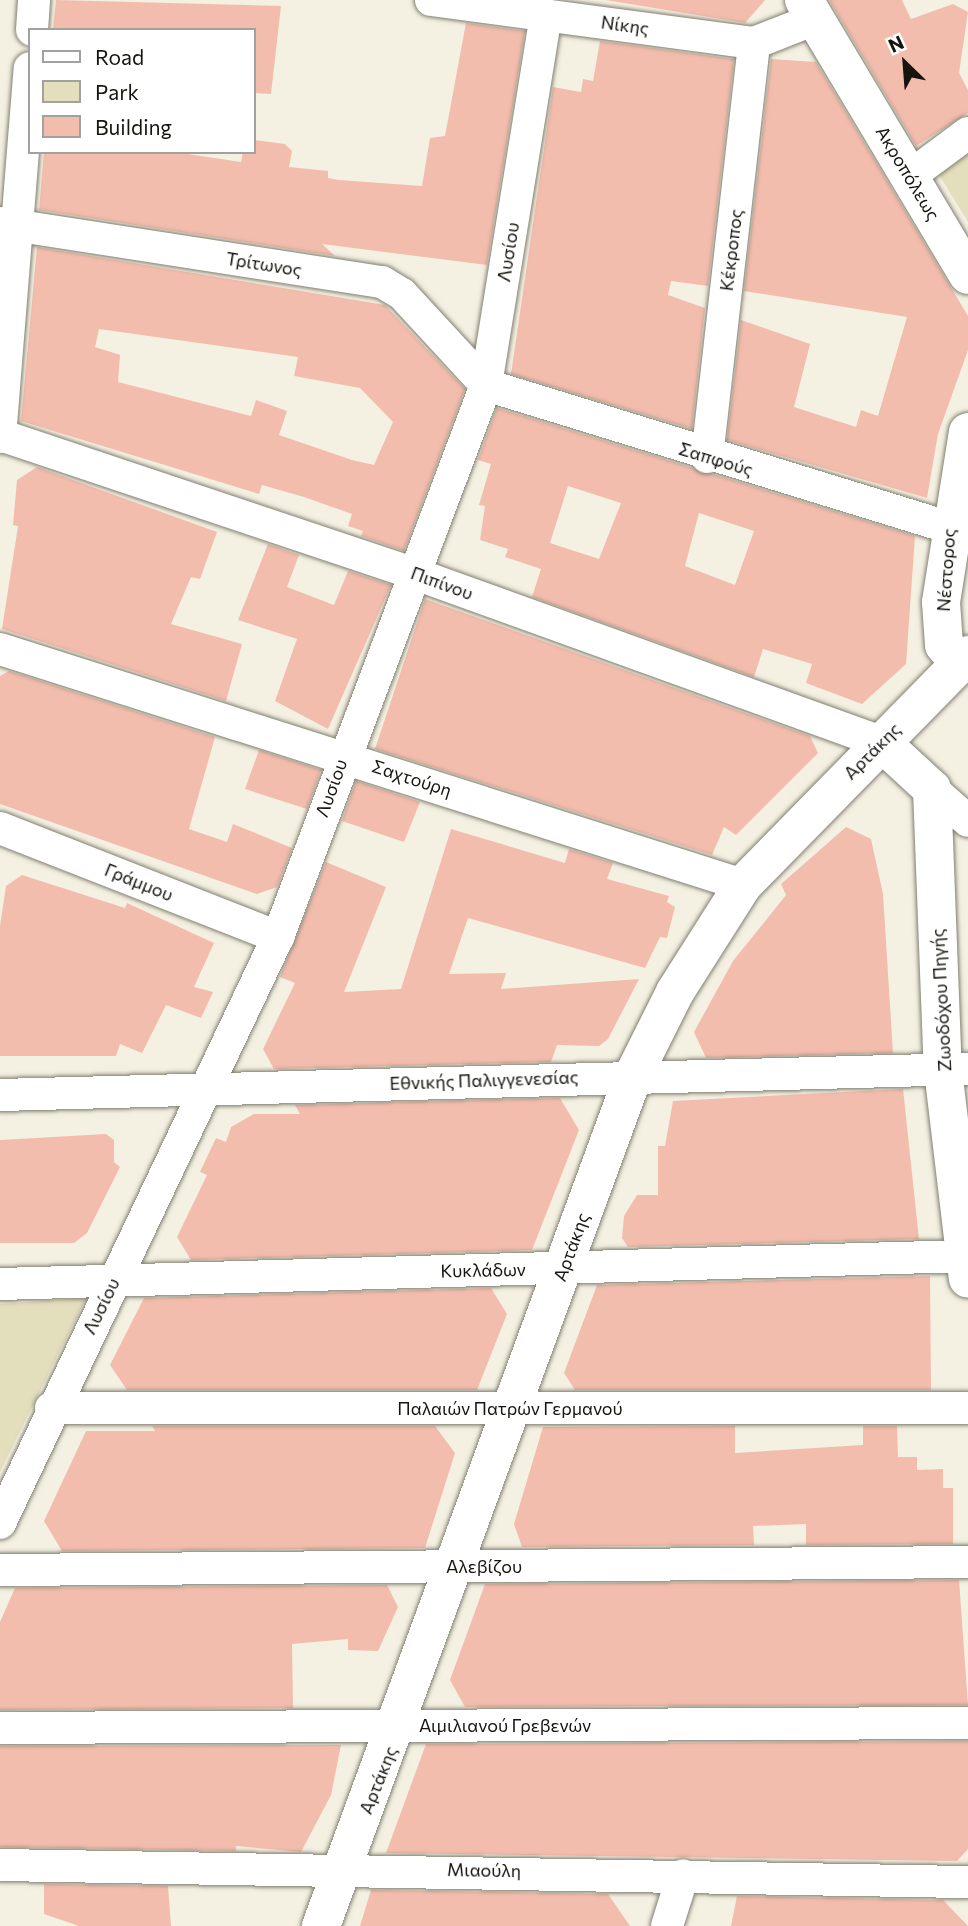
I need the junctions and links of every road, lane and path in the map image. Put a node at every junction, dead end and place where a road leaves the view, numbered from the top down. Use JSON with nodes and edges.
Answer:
{"nodes":[{"id":1,"x":34,"y":0,"type":"edge"},
{"id":2,"x":431,"y":0,"type":"edge"},
{"id":3,"x":810,"y":10,"type":"edge"},
{"id":4,"x":547,"y":15,"type":"junction"},
{"id":5,"x":32,"y":28,"type":"edge"},
{"id":6,"x":754,"y":43,"type":"junction"},
{"id":7,"x":28,"y":74,"type":"edge"},
{"id":8,"x":13,"y":120,"type":"edge"},
{"id":9,"x":968,"y":133,"type":"edge"},
{"id":10,"x":910,"y":176,"type":"junction"},
{"id":11,"x":7,"y":224,"type":"edge"},
{"id":12,"x":968,"y":275,"type":"edge"},
{"id":13,"x":1,"y":369,"type":"edge"},
{"id":14,"x":486,"y":385,"type":"junction"},
{"id":15,"x":0,"y":435,"type":"edge"},
{"id":16,"x":966,"y":445,"type":"edge"},
{"id":17,"x":707,"y":457,"type":"junction"},
{"id":18,"x":949,"y":527,"type":"junction"},
{"id":19,"x":410,"y":572,"type":"junction"},
{"id":20,"x":0,"y":649,"type":"edge"},
{"id":21,"x":964,"y":659,"type":"edge"},
{"id":22,"x":881,"y":742,"type":"junction"},
{"id":23,"x":343,"y":755,"type":"junction"},
{"id":24,"x":932,"y":789,"type":"junction"},
{"id":25,"x":968,"y":821,"type":"edge"},
{"id":26,"x":0,"y":828,"type":"edge"},
{"id":27,"x":743,"y":885,"type":"junction"},
{"id":28,"x":278,"y":937,"type":"junction"},
{"id":29,"x":956,"y":1070,"type":"edge"},
{"id":30,"x":634,"y":1074,"type":"junction"},
{"id":31,"x":205,"y":1089,"type":"junction"},
{"id":32,"x":0,"y":1095,"type":"edge"},
{"id":33,"x":563,"y":1268,"type":"junction"},
{"id":34,"x":967,"y":1268,"type":"edge"},
{"id":35,"x":114,"y":1279,"type":"junction"},
{"id":36,"x":0,"y":1284,"type":"edge"},
{"id":37,"x":51,"y":1408,"type":"junction"},
{"id":38,"x":512,"y":1408,"type":"junction"},
{"id":39,"x":968,"y":1408,"type":"edge"},
{"id":40,"x":0,"y":1523,"type":"edge"},
{"id":41,"x":968,"y":1562,"type":"edge"},
{"id":42,"x":456,"y":1566,"type":"junction"},
{"id":43,"x":0,"y":1570,"type":"edge"},
{"id":44,"x":968,"y":1723,"type":"edge"},
{"id":45,"x":399,"y":1726,"type":"junction"},
{"id":46,"x":0,"y":1728,"type":"edge"},
{"id":47,"x":0,"y":1865,"type":"edge"},
{"id":48,"x":343,"y":1867,"type":"junction"},
{"id":49,"x":683,"y":1875,"type":"junction"},
{"id":50,"x":968,"y":1882,"type":"edge"},
{"id":51,"x":321,"y":1926,"type":"edge"},
{"id":52,"x":667,"y":1926,"type":"edge"}],
"edges":[{"from":1,"to":5,"type":"street"},
{"from":2,"to":4,"type":"street","name":"Νίκης"},
{"from":3,"to":6,"type":"street","name":"Νίκης"},
{"from":3,"to":10,"type":"street","name":"Ακροπόλεως"},
{"from":4,"to":6,"type":"street","name":"Νίκης"},
{"from":4,"to":14,"type":"street","name":"Λυσίου"},
{"from":6,"to":17,"type":"street","name":"Κέκροπος"},
{"from":7,"to":8,"type":"street"},
{"from":8,"to":11,"type":"street"},
{"from":9,"to":10,"type":"street"},
{"from":10,"to":12,"type":"street","name":"Ακροπόλεως"},
{"from":11,"to":13,"type":"street"},
{"from":11,"to":14,"type":"street","name":"Τρίτωνος"},
{"from":13,"to":15,"type":"street"},
{"from":14,"to":17,"type":"street","name":"Σαπφούς"},
{"from":14,"to":19,"type":"street","name":"Λυσίου"},
{"from":15,"to":19,"type":"street","name":"Πιπίνου"},
{"from":16,"to":18,"type":"street","name":"Νέστορος"},
{"from":17,"to":18,"type":"street","name":"Σαπφούς"},
{"from":18,"to":21,"type":"street","name":"Νέστορος"},
{"from":19,"to":22,"type":"street","name":"Πιπίνου"},
{"from":19,"to":23,"type":"street","name":"Λυσίου"},
{"from":20,"to":23,"type":"street","name":"Σαχτούρη"},
{"from":21,"to":22,"type":"street","name":"Αρτάκης"},
{"from":22,"to":24,"type":"street"},
{"from":22,"to":27,"type":"street","name":"Αρτάκης"},
{"from":23,"to":27,"type":"street","name":"Σαχτούρη"},
{"from":23,"to":28,"type":"street","name":"Λυσίου"},
{"from":24,"to":25,"type":"street"},
{"from":24,"to":29,"type":"street","name":"Ζωοδόχου Πηγής"},
{"from":26,"to":28,"type":"street","name":"Γράμμου"},
{"from":27,"to":30,"type":"street","name":"Αρτάκης"},
{"from":28,"to":31,"type":"street","name":"Λυσίου"},
{"from":29,"to":30,"type":"street","name":"Εθνικής Παλιγγενεσίας"},
{"from":29,"to":34,"type":"street","name":"Ζωοδόχου Πηγής"},
{"from":30,"to":31,"type":"street","name":"Εθνικής Παλιγγενεσίας"},
{"from":30,"to":33,"type":"street","name":"Αρτάκης"},
{"from":31,"to":32,"type":"street","name":"Εθνικής Παλιγγενεσίας"},
{"from":31,"to":35,"type":"street","name":"Λυσίου"},
{"from":33,"to":34,"type":"street","name":"Κυκλάδων"},
{"from":33,"to":35,"type":"street","name":"Κυκλάδων"},
{"from":33,"to":38,"type":"street","name":"Αρτάκης"},
{"from":35,"to":36,"type":"street","name":"Κυκλάδων"},
{"from":35,"to":37,"type":"street","name":"Λυσίου"},
{"from":37,"to":38,"type":"street","name":"Παλαιών Πατρών Γερμανού"},
{"from":37,"to":40,"type":"street","name":"Λυσίου"},
{"from":38,"to":39,"type":"street","name":"Παλαιών Πατρών Γερμανού"},
{"from":38,"to":42,"type":"street","name":"Αρτάκης"},
{"from":41,"to":42,"type":"street","name":"Αλεβίζου"},
{"from":42,"to":43,"type":"street","name":"Αλεβίζου"},
{"from":42,"to":45,"type":"street","name":"Αρτάκης"},
{"from":44,"to":45,"type":"street","name":"Αιμιλιανού Γρεβενών"},
{"from":45,"to":46,"type":"street","name":"Αιμιλιανού Γρεβενών"},
{"from":45,"to":48,"type":"street","name":"Αρτάκης"},
{"from":47,"to":48,"type":"street","name":"Μιαούλη"},
{"from":48,"to":49,"type":"street","name":"Μιαούλη"},
{"from":48,"to":51,"type":"street","name":"Αρτάκης"},
{"from":49,"to":50,"type":"street","name":"Μιαούλη"},
{"from":49,"to":52,"type":"street"}]}
